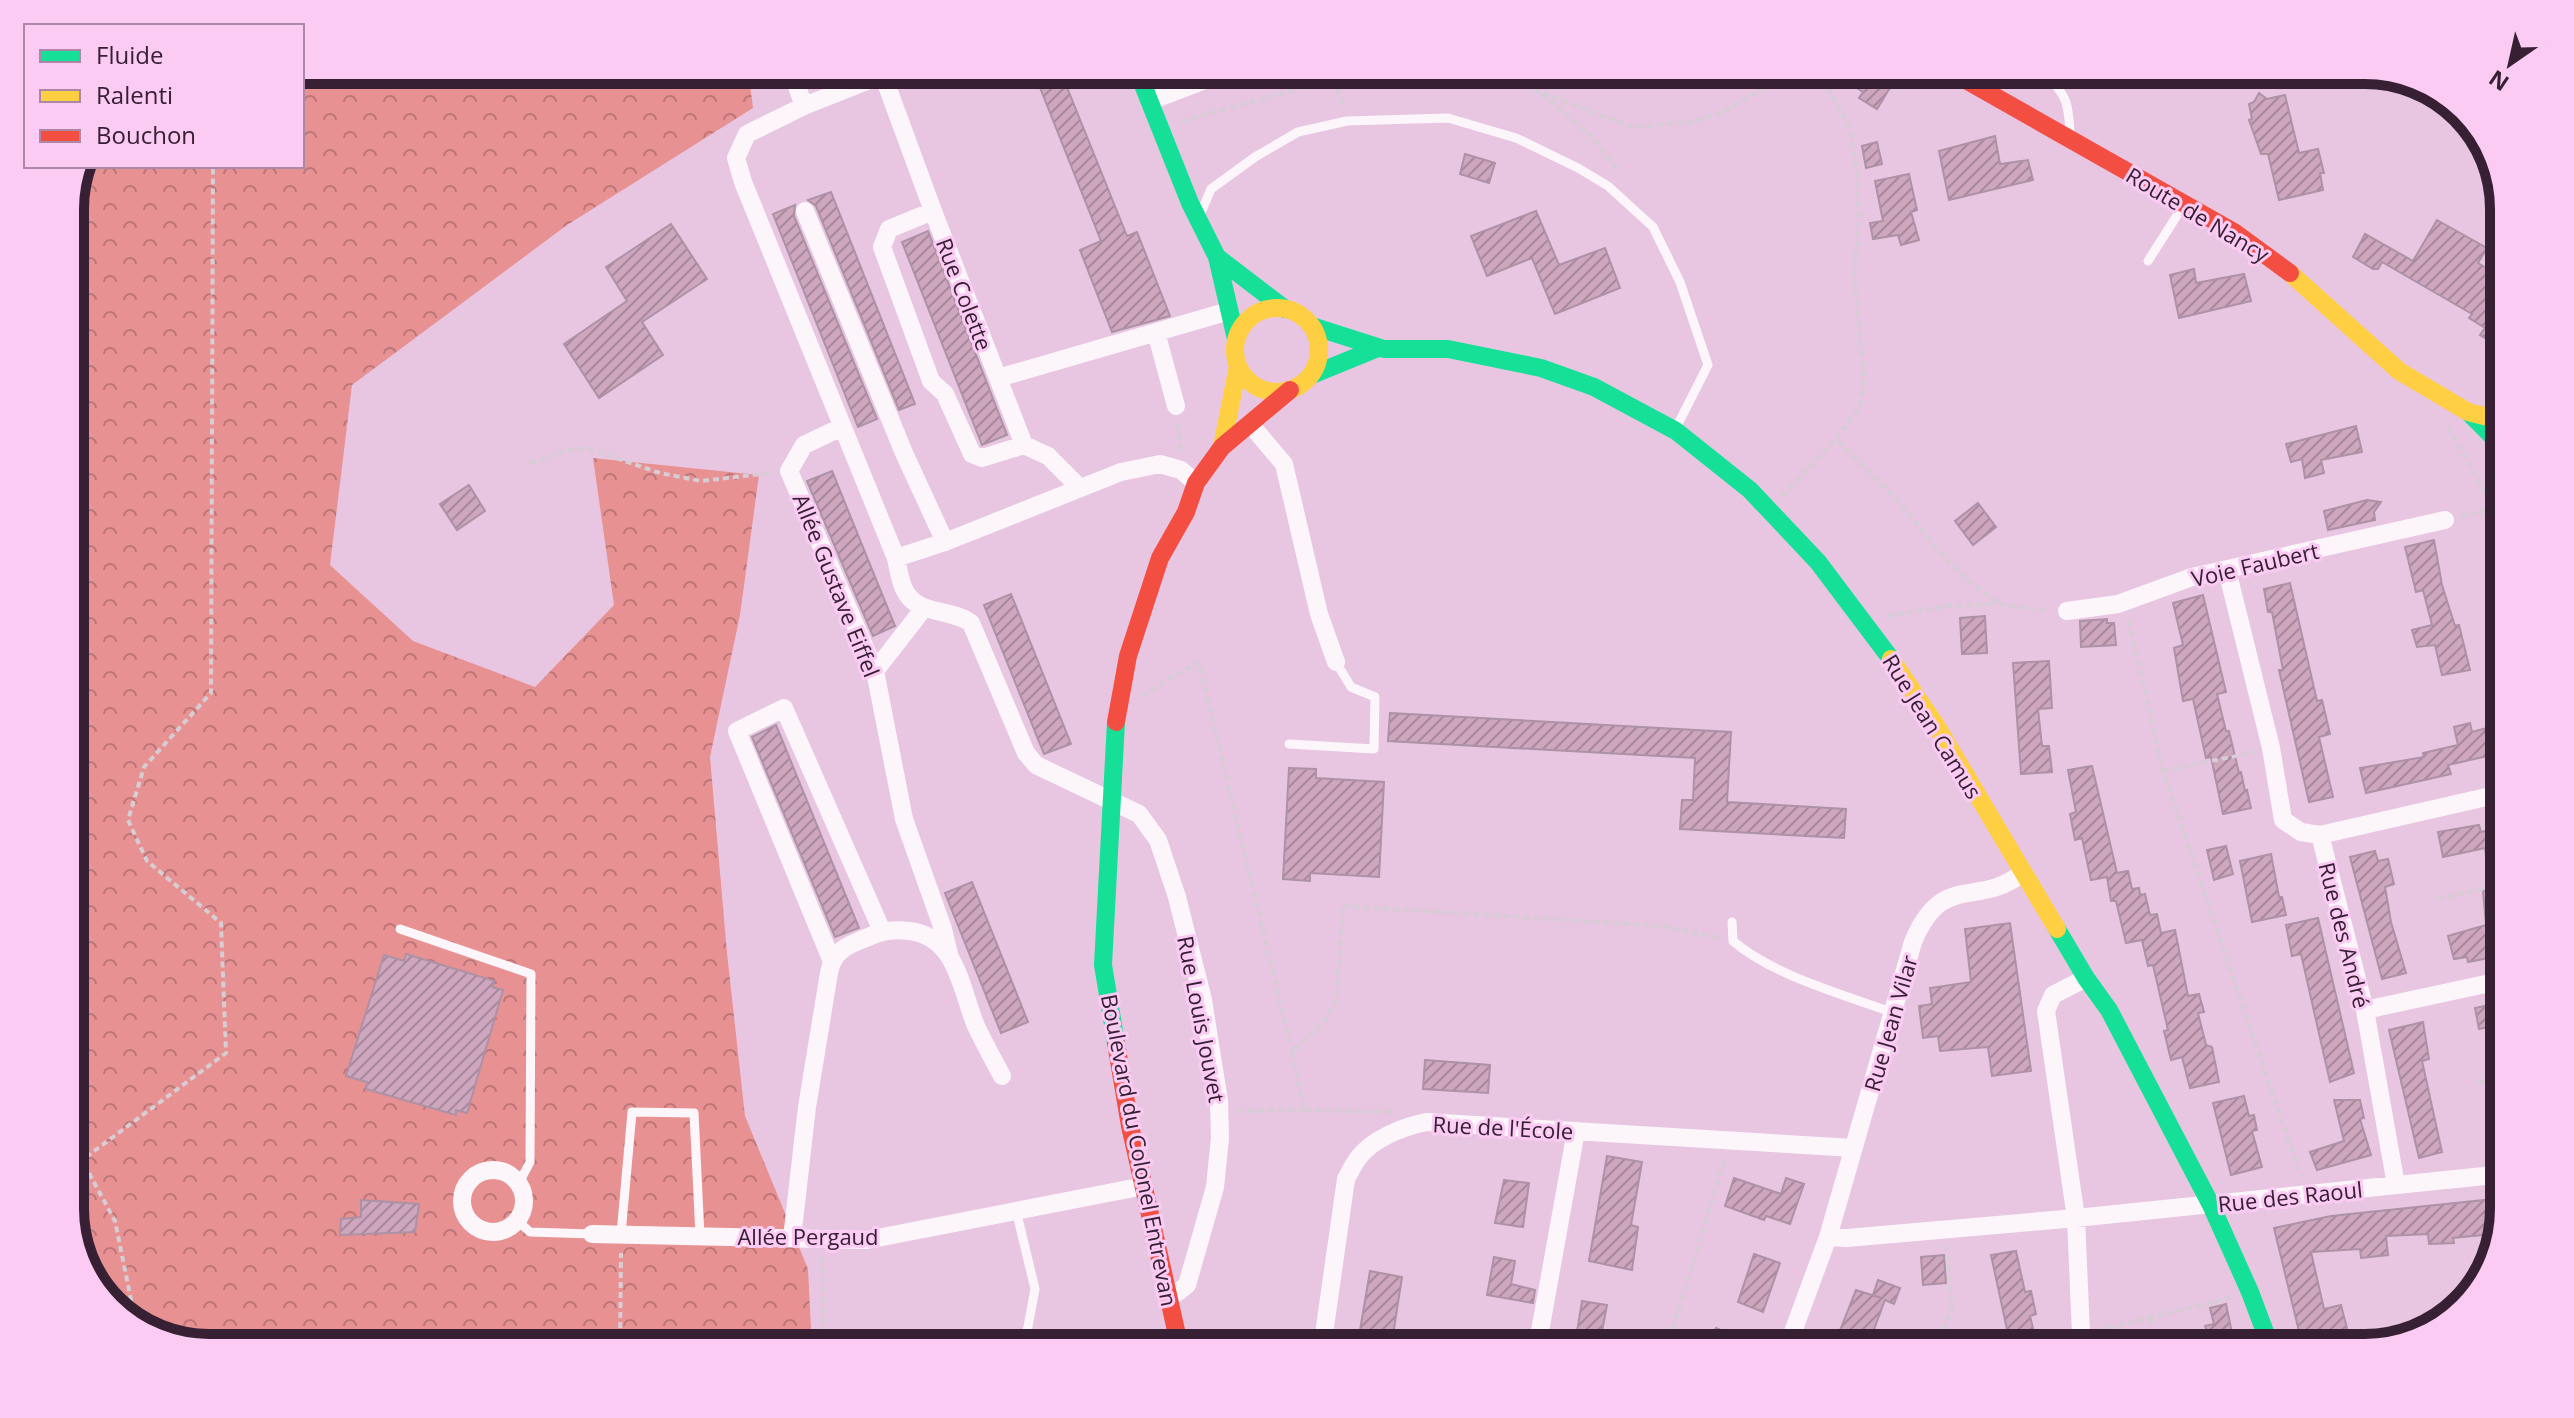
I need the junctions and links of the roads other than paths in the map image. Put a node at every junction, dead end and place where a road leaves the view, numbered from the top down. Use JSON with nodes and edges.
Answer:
{"nodes":[{"id":1,"x":796,"y":84,"type":"edge"},
{"id":2,"x":859,"y":84,"type":"edge"},
{"id":3,"x":893,"y":84,"type":"edge"},
{"id":4,"x":1143,"y":84,"type":"edge"},
{"id":5,"x":1181,"y":84,"type":"edge"},
{"id":6,"x":1973,"y":84,"type":"edge"},
{"id":7,"x":2055,"y":84,"type":"edge"},
{"id":8,"x":1150,"y":101,"type":"junction"},
{"id":9,"x":804,"y":106,"type":"junction"},
{"id":10,"x":2070,"y":139,"type":"junction"},
{"id":11,"x":2185,"y":203,"type":"junction"},
{"id":12,"x":805,"y":211,"type":"dead end"},
{"id":13,"x":933,"y":211,"type":"junction"},
{"id":14,"x":1199,"y":218,"type":"junction"},
{"id":15,"x":1217,"y":257,"type":"junction"},
{"id":16,"x":2148,"y":261,"type":"dead end"},
{"id":17,"x":1285,"y":309,"type":"junction"},
{"id":18,"x":1229,"y":311,"type":"junction"},
{"id":19,"x":1312,"y":326,"type":"junction"},
{"id":20,"x":1156,"y":332,"type":"junction"},
{"id":21,"x":1236,"y":339,"type":"junction"},
{"id":22,"x":1378,"y":348,"type":"junction"},
{"id":23,"x":1238,"y":366,"type":"junction"},
{"id":24,"x":1312,"y":375,"type":"junction"},
{"id":25,"x":998,"y":378,"type":"junction"},
{"id":26,"x":1290,"y":390,"type":"junction"},
{"id":27,"x":1176,"y":406,"type":"road end"},
{"id":28,"x":2468,"y":412,"type":"junction"},
{"id":29,"x":2490,"y":418,"type":"edge"},
{"id":30,"x":1250,"y":424,"type":"junction"},
{"id":31,"x":842,"y":427,"type":"junction"},
{"id":32,"x":1676,"y":428,"type":"junction"},
{"id":33,"x":2490,"y":434,"type":"edge"},
{"id":34,"x":1024,"y":445,"type":"junction"},
{"id":35,"x":1222,"y":447,"type":"junction"},
{"id":36,"x":1188,"y":477,"type":"junction"},
{"id":37,"x":1080,"y":488,"type":"junction"},
{"id":38,"x":2445,"y":520,"type":"road end"},
{"id":39,"x":945,"y":542,"type":"junction"},
{"id":40,"x":896,"y":558,"type":"junction"},
{"id":41,"x":2227,"y":570,"type":"junction"},
{"id":42,"x":924,"y":608,"type":"junction"},
{"id":43,"x":2067,"y":611,"type":"road end"},
{"id":44,"x":1336,"y":662,"type":"joint"},
{"id":45,"x":875,"y":671,"type":"junction"},
{"id":46,"x":1289,"y":744,"type":"dead end"},
{"id":47,"x":2490,"y":796,"type":"edge"},
{"id":48,"x":1112,"y":802,"type":"junction"},
{"id":49,"x":2320,"y":835,"type":"junction"},
{"id":50,"x":2022,"y":873,"type":"junction"},
{"id":51,"x":1732,"y":922,"type":"dead end"},
{"id":52,"x":400,"y":929,"type":"dead end"},
{"id":53,"x":882,"y":931,"type":"junction"},
{"id":54,"x":949,"y":954,"type":"junction"},
{"id":55,"x":831,"y":959,"type":"junction"},
{"id":56,"x":2086,"y":978,"type":"junction"},
{"id":57,"x":2490,"y":983,"type":"edge"},
{"id":58,"x":2365,"y":1010,"type":"junction"},
{"id":59,"x":1894,"y":1013,"type":"junction"},
{"id":60,"x":1002,"y":1076,"type":"dead end"},
{"id":61,"x":1576,"y":1131,"type":"junction"},
{"id":62,"x":1853,"y":1148,"type":"junction"},
{"id":63,"x":2490,"y":1175,"type":"edge"},
{"id":64,"x":519,"y":1183,"type":"junction"},
{"id":65,"x":2396,"y":1185,"type":"junction"},
{"id":66,"x":1144,"y":1186,"type":"junction"},
{"id":67,"x":2211,"y":1205,"type":"junction"},
{"id":68,"x":1016,"y":1210,"type":"junction"},
{"id":69,"x":2076,"y":1218,"type":"junction"},
{"id":70,"x":518,"y":1221,"type":"junction"},
{"id":71,"x":592,"y":1234,"type":"joint"},
{"id":72,"x":621,"y":1234,"type":"junction"},
{"id":73,"x":700,"y":1236,"type":"junction"},
{"id":74,"x":1828,"y":1237,"type":"junction"},
{"id":75,"x":792,"y":1238,"type":"junction"},
{"id":76,"x":1169,"y":1299,"type":"junction"},
{"id":77,"x":1027,"y":1334,"type":"edge"},
{"id":78,"x":1177,"y":1334,"type":"edge"},
{"id":79,"x":1324,"y":1334,"type":"edge"},
{"id":80,"x":1540,"y":1334,"type":"edge"},
{"id":81,"x":1792,"y":1334,"type":"edge"},
{"id":82,"x":2079,"y":1334,"type":"edge"},
{"id":83,"x":2266,"y":1334,"type":"edge"}],
"edges":[{"from":1,"to":9,"type":"street"},
{"from":2,"to":9,"type":"street"},
{"from":3,"to":13,"type":"street","name":"Rue Colette"},
{"from":4,"to":8,"type":"street"},
{"from":5,"to":8,"type":"street"},
{"from":6,"to":10,"type":"street","name":"Route de Nancy"},
{"from":7,"to":10,"type":"lane"},
{"from":8,"to":14,"type":"street"},
{"from":9,"to":31,"type":"street"},
{"from":10,"to":11,"type":"street","name":"Route de Nancy"},
{"from":11,"to":16,"type":"lane"},
{"from":11,"to":28,"type":"street","name":"Route de Nancy"},
{"from":12,"to":39,"type":"street"},
{"from":13,"to":25,"type":"street","name":"Rue Colette"},
{"from":13,"to":34,"type":"street"},
{"from":14,"to":15,"type":"street"},
{"from":14,"to":32,"type":"lane"},
{"from":15,"to":17,"type":"street"},
{"from":15,"to":18,"type":"street"},
{"from":17,"to":19,"type":"street"},
{"from":17,"to":21,"type":"street"},
{"from":18,"to":20,"type":"street"},
{"from":18,"to":21,"type":"street"},
{"from":19,"to":22,"type":"street","name":"Rue Jean Camus"},
{"from":19,"to":24,"type":"street"},
{"from":20,"to":25,"type":"street"},
{"from":20,"to":27,"type":"street"},
{"from":21,"to":23,"type":"street"},
{"from":22,"to":24,"type":"street","name":"Rue Jean Camus"},
{"from":22,"to":32,"type":"street","name":"Rue Jean Camus"},
{"from":23,"to":26,"type":"street"},
{"from":23,"to":35,"type":"street","name":"Boulevard du Colonel Entrevan"},
{"from":24,"to":26,"type":"street"},
{"from":25,"to":34,"type":"street","name":"Rue Colette"},
{"from":26,"to":30,"type":"street","name":"Boulevard du Colonel Entrevan"},
{"from":28,"to":29,"type":"street","name":"Route de Nancy"},
{"from":28,"to":33,"type":"street","name":"Route de Nancy"},
{"from":30,"to":35,"type":"street","name":"Boulevard du Colonel Entrevan"},
{"from":30,"to":44,"type":"street"},
{"from":31,"to":40,"type":"street"},
{"from":31,"to":45,"type":"street","name":"Allée Gustave Eiffel"},
{"from":32,"to":50,"type":"street","name":"Rue Jean Camus"},
{"from":34,"to":37,"type":"street"},
{"from":35,"to":36,"type":"street","name":"Boulevard du Colonel Entrevan"},
{"from":36,"to":37,"type":"street"},
{"from":36,"to":48,"type":"street","name":"Boulevard du Colonel Entrevan"},
{"from":37,"to":39,"type":"street"},
{"from":38,"to":41,"type":"street","name":"Voie Faubert"},
{"from":39,"to":40,"type":"street"},
{"from":40,"to":42,"type":"street"},
{"from":41,"to":43,"type":"street","name":"Voie Faubert"},
{"from":41,"to":49,"type":"street","name":"Rue des André"},
{"from":42,"to":45,"type":"street"},
{"from":42,"to":48,"type":"street"},
{"from":44,"to":46,"type":"lane"},
{"from":45,"to":54,"type":"street","name":"Allée Gustave Eiffel"},
{"from":47,"to":49,"type":"street"},
{"from":48,"to":66,"type":"street","name":"Boulevard du Colonel Entrevan"},
{"from":48,"to":76,"type":"street","name":"Rue Louis Jouvet"},
{"from":49,"to":58,"type":"street","name":"Rue des André"},
{"from":50,"to":56,"type":"street","name":"Rue Jean Camus"},
{"from":50,"to":59,"type":"street","name":"Rue Jean Vilar"},
{"from":51,"to":59,"type":"lane"},
{"from":52,"to":64,"type":"lane"},
{"from":53,"to":54,"type":"street"},
{"from":53,"to":55,"type":"street"},
{"from":53,"to":55,"type":"street"},
{"from":54,"to":60,"type":"street","name":"Allée Gustave Eiffel"},
{"from":55,"to":75,"type":"street"},
{"from":56,"to":67,"type":"street","name":"Rue Jean Camus"},
{"from":56,"to":69,"type":"street"},
{"from":57,"to":58,"type":"street"},
{"from":58,"to":65,"type":"street","name":"Rue des André"},
{"from":59,"to":62,"type":"street","name":"Rue Jean Vilar"},
{"from":61,"to":62,"type":"street","name":"Rue de l'École"},
{"from":61,"to":79,"type":"street","name":"Rue de l'École"},
{"from":61,"to":80,"type":"street"},
{"from":62,"to":74,"type":"street","name":"Rue Jean Vilar"},
{"from":63,"to":65,"type":"street","name":"Rue des Raoul"},
{"from":64,"to":70,"type":"street"},
{"from":64,"to":70,"type":"street"},
{"from":65,"to":67,"type":"street","name":"Rue des Raoul"},
{"from":66,"to":68,"type":"street","name":"Allée Pergaud"},
{"from":66,"to":76,"type":"street","name":"Boulevard du Colonel Entrevan"},
{"from":67,"to":69,"type":"street","name":"Rue des Raoul"},
{"from":67,"to":83,"type":"street","name":"Rue Jean Camus"},
{"from":68,"to":75,"type":"street","name":"Allée Pergaud"},
{"from":68,"to":77,"type":"lane"},
{"from":69,"to":74,"type":"street"},
{"from":69,"to":82,"type":"street"},
{"from":70,"to":71,"type":"lane","name":"Allée Pergaud"},
{"from":71,"to":72,"type":"street","name":"Allée Pergaud"},
{"from":72,"to":73,"type":"street","name":"Allée Pergaud"},
{"from":72,"to":73,"type":"lane"},
{"from":73,"to":75,"type":"street","name":"Allée Pergaud"},
{"from":74,"to":81,"type":"street","name":"Rue Jean Vilar"},
{"from":76,"to":78,"type":"street","name":"Boulevard du Colonel Entrevan"}]}
